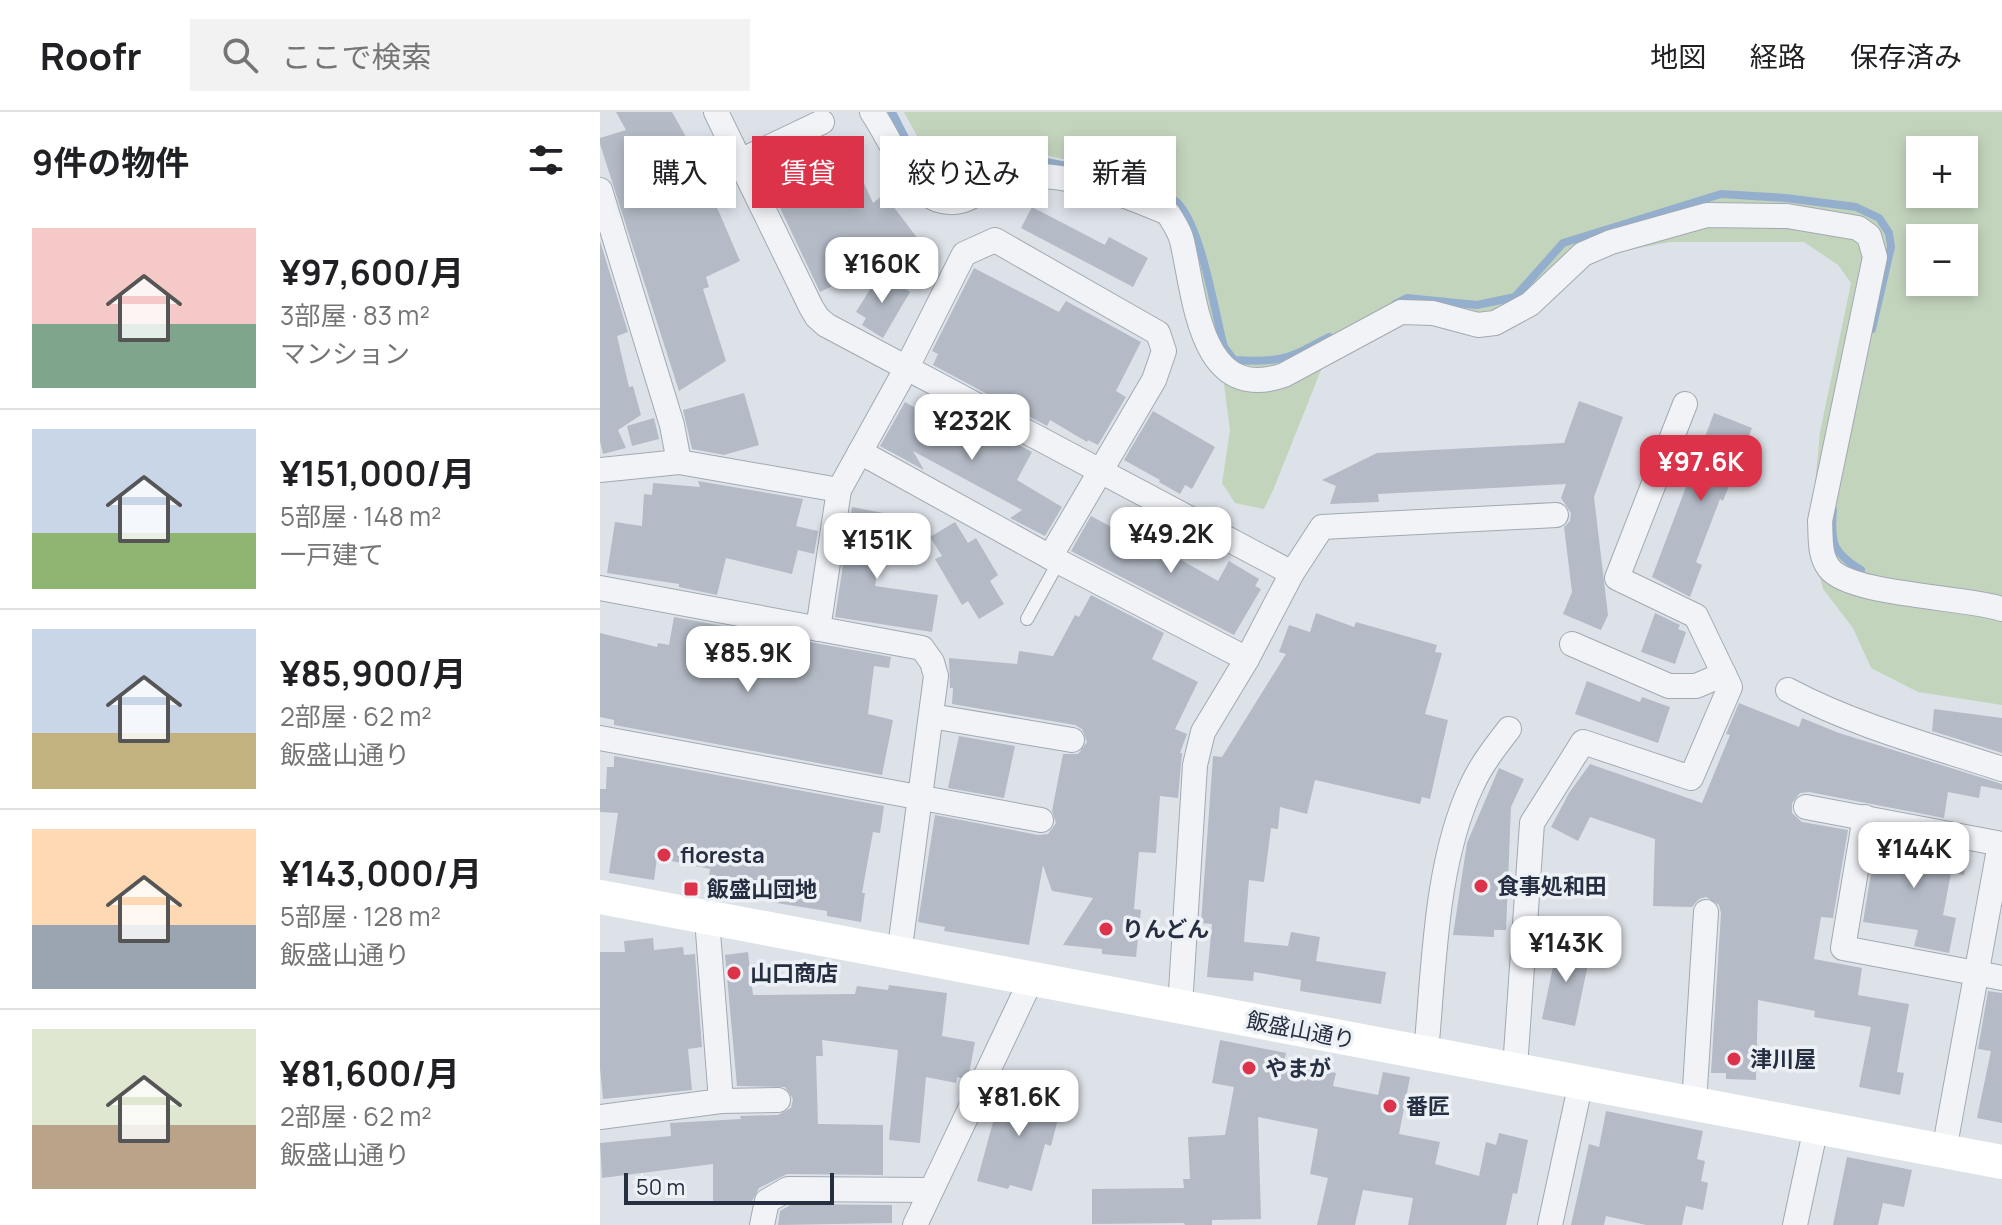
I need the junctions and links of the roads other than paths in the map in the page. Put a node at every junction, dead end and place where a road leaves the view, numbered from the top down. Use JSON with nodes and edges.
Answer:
{"nodes":[{"id":1,"x":716,"y":112,"type":"edge"},
{"id":2,"x":872,"y":112,"type":"edge"},
{"id":3,"x":822,"y":122,"type":"dead end"},
{"id":4,"x":740,"y":161,"type":"junction"},
{"id":5,"x":600,"y":190,"type":"edge"},
{"id":6,"x":906,"y":369,"type":"junction"},
{"id":7,"x":1685,"y":404,"type":"dead end"},
{"id":8,"x":860,"y":452,"type":"junction"},
{"id":9,"x":679,"y":462,"type":"junction"},
{"id":10,"x":600,"y":470,"type":"edge"},
{"id":11,"x":1101,"y":473,"type":"junction"},
{"id":12,"x":839,"y":490,"type":"junction"},
{"id":13,"x":1556,"y":515,"type":"dead end"},
{"id":14,"x":1054,"y":559,"type":"junction"},
{"id":15,"x":1292,"y":573,"type":"junction"},
{"id":16,"x":600,"y":588,"type":"edge"},
{"id":17,"x":2002,"y":609,"type":"edge"},
{"id":18,"x":1027,"y":619,"type":"dead end"},
{"id":19,"x":818,"y":629,"type":"junction"},
{"id":20,"x":1572,"y":644,"type":"dead end"},
{"id":21,"x":1247,"y":659,"type":"junction"},
{"id":22,"x":1724,"y":674,"type":"junction"},
{"id":23,"x":1788,"y":690,"type":"dead end"},
{"id":24,"x":931,"y":716,"type":"junction"},
{"id":25,"x":1509,"y":729,"type":"dead end"},
{"id":26,"x":600,"y":738,"type":"edge"},
{"id":27,"x":1072,"y":740,"type":"dead end"},
{"id":28,"x":2002,"y":769,"type":"edge"},
{"id":29,"x":918,"y":796,"type":"junction"},
{"id":30,"x":1806,"y":807,"type":"dead end"},
{"id":31,"x":1865,"y":817,"type":"junction"},
{"id":32,"x":1041,"y":820,"type":"dead end"},
{"id":33,"x":2001,"y":844,"type":"edge"},
{"id":34,"x":600,"y":897,"type":"edge"},
{"id":35,"x":1706,"y":912,"type":"dead end"},
{"id":36,"x":707,"y":919,"type":"junction"},
{"id":37,"x":899,"y":955,"type":"junction"},
{"id":38,"x":1976,"y":973,"type":"junction"},
{"id":39,"x":2002,"y":978,"type":"edge"},
{"id":40,"x":1031,"y":980,"type":"junction"},
{"id":41,"x":1180,"y":1007,"type":"junction"},
{"id":42,"x":1426,"y":1053,"type":"junction"},
{"id":43,"x":1515,"y":1068,"type":"junction"},
{"id":44,"x":1581,"y":1082,"type":"junction"},
{"id":45,"x":778,"y":1100,"type":"dead end"},
{"id":46,"x":721,"y":1101,"type":"junction"},
{"id":47,"x":1694,"y":1104,"type":"junction"},
{"id":48,"x":600,"y":1117,"type":"edge"},
{"id":49,"x":1816,"y":1127,"type":"junction"},
{"id":50,"x":1944,"y":1151,"type":"junction"},
{"id":51,"x":2002,"y":1162,"type":"edge"},
{"id":52,"x":931,"y":1190,"type":"junction"},
{"id":53,"x":762,"y":1225,"type":"edge"},
{"id":54,"x":915,"y":1225,"type":"edge"},
{"id":55,"x":1550,"y":1225,"type":"edge"},
{"id":56,"x":1795,"y":1225,"type":"edge"}],
"edges":[{"from":1,"to":4,"type":"street"},
{"from":2,"to":17,"type":"street"},
{"from":3,"to":4,"type":"street"},
{"from":4,"to":6,"type":"street"},
{"from":5,"to":9,"type":"street"},
{"from":6,"to":8,"type":"street"},
{"from":6,"to":11,"type":"street"},
{"from":6,"to":11,"type":"street"},
{"from":7,"to":22,"type":"street"},
{"from":8,"to":12,"type":"street"},
{"from":8,"to":14,"type":"street"},
{"from":9,"to":10,"type":"street"},
{"from":9,"to":12,"type":"street"},
{"from":11,"to":14,"type":"street"},
{"from":11,"to":15,"type":"street"},
{"from":12,"to":19,"type":"street"},
{"from":13,"to":15,"type":"street"},
{"from":14,"to":18,"type":"lane"},
{"from":14,"to":21,"type":"street"},
{"from":15,"to":21,"type":"street"},
{"from":16,"to":19,"type":"street"},
{"from":19,"to":24,"type":"street"},
{"from":20,"to":22,"type":"street"},
{"from":21,"to":41,"type":"street"},
{"from":22,"to":43,"type":"street"},
{"from":23,"to":28,"type":"street"},
{"from":24,"to":27,"type":"street"},
{"from":24,"to":29,"type":"street"},
{"from":25,"to":42,"type":"street"},
{"from":26,"to":29,"type":"street"},
{"from":29,"to":32,"type":"street"},
{"from":29,"to":37,"type":"street"},
{"from":30,"to":31,"type":"street"},
{"from":31,"to":33,"type":"street"},
{"from":31,"to":38,"type":"street"},
{"from":33,"to":38,"type":"street"},
{"from":34,"to":36,"type":"street","name":"飯盛山通り"},
{"from":35,"to":47,"type":"street"},
{"from":36,"to":37,"type":"street","name":"飯盛山通り"},
{"from":36,"to":46,"type":"street"},
{"from":37,"to":40,"type":"street","name":"飯盛山通り"},
{"from":38,"to":39,"type":"street"},
{"from":38,"to":50,"type":"street"},
{"from":40,"to":41,"type":"street","name":"飯盛山通り"},
{"from":40,"to":52,"type":"street"},
{"from":41,"to":42,"type":"street","name":"飯盛山通り"},
{"from":42,"to":43,"type":"street","name":"飯盛山通り"},
{"from":43,"to":44,"type":"street","name":"飯盛山通り"},
{"from":44,"to":47,"type":"street","name":"飯盛山通り"},
{"from":44,"to":55,"type":"street"},
{"from":45,"to":46,"type":"street"},
{"from":46,"to":48,"type":"street"},
{"from":47,"to":49,"type":"street","name":"飯盛山通り"},
{"from":49,"to":50,"type":"street","name":"飯盛山通り"},
{"from":49,"to":56,"type":"street"},
{"from":50,"to":51,"type":"street","name":"飯盛山通り"},
{"from":52,"to":53,"type":"street"},
{"from":52,"to":54,"type":"street"}]}
